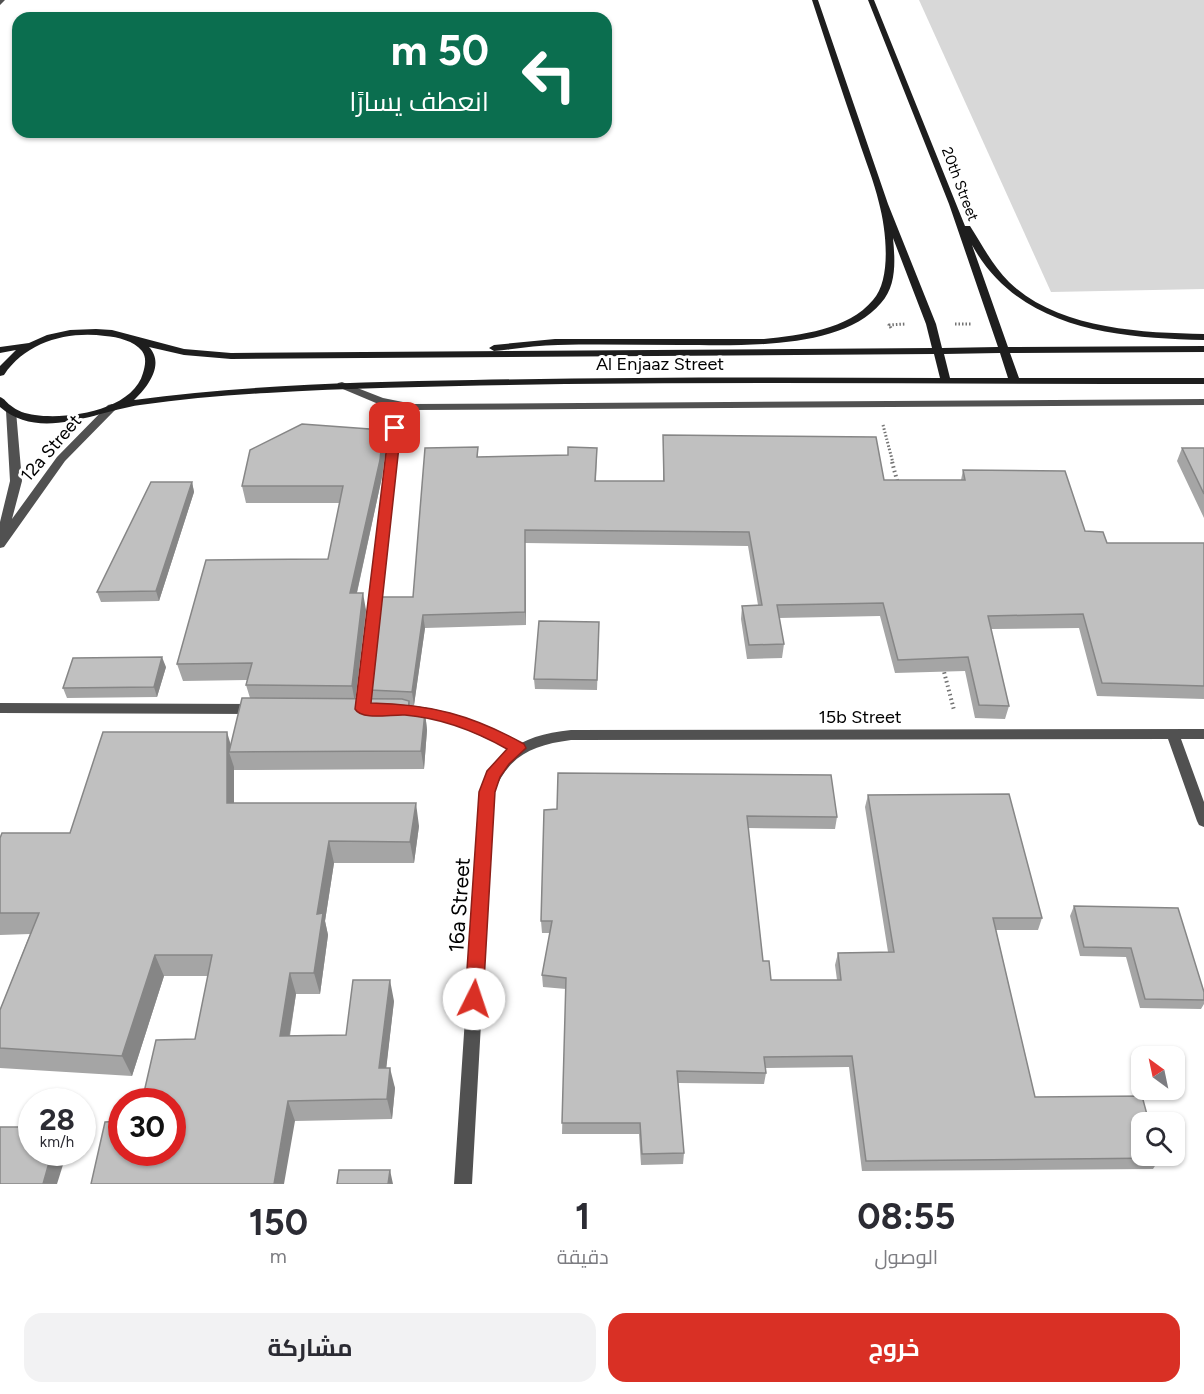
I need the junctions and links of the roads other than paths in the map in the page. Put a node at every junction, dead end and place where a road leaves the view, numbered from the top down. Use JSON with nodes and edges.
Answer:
{"nodes":[{"id":1,"x":815,"y":0,"type":"edge"},
{"id":2,"x":871,"y":0,"type":"edge"},
{"id":3,"x":884,"y":204,"type":"junction"},
{"id":4,"x":953,"y":204,"type":"junction"},
{"id":5,"x":1204,"y":337,"type":"edge"},
{"id":6,"x":136,"y":341,"type":"junction"},
{"id":7,"x":34,"y":344,"type":"junction"},
{"id":8,"x":1204,"y":349,"type":"edge"},
{"id":9,"x":0,"y":350,"type":"edge"},
{"id":10,"x":1003,"y":351,"type":"junction"},
{"id":11,"x":940,"y":352,"type":"junction"},
{"id":12,"x":461,"y":354,"type":"junction"},
{"id":13,"x":0,"y":373,"type":"edge"},
{"id":14,"x":946,"y":380,"type":"junction"},
{"id":15,"x":1204,"y":381,"type":"edge"},
{"id":16,"x":1015,"y":382,"type":"junction"},
{"id":17,"x":342,"y":386,"type":"junction"},
{"id":18,"x":1204,"y":402,"type":"edge"},
{"id":19,"x":3,"y":404,"type":"edge"},
{"id":20,"x":398,"y":405,"type":"junction"},
{"id":21,"x":114,"y":406,"type":"junction"},
{"id":22,"x":0,"y":544,"type":"edge"},
{"id":23,"x":0,"y":708,"type":"edge"},
{"id":24,"x":269,"y":709,"type":"edge"},
{"id":25,"x":1204,"y":734,"type":"edge"},
{"id":26,"x":1173,"y":735,"type":"junction"},
{"id":27,"x":519,"y":748,"type":"junction"},
{"id":28,"x":1204,"y":821,"type":"edge"},
{"id":29,"x":463,"y":1184,"type":"edge"}],
"edges":[{"from":1,"to":3,"type":"street"},
{"from":2,"to":4,"type":"street","name":"20th Street"},
{"from":3,"to":11,"type":"street"},
{"from":3,"to":12,"type":"street"},
{"from":4,"to":5,"type":"street"},
{"from":4,"to":10,"type":"street","name":"20th Street"},
{"from":6,"to":7,"type":"street","name":"Al Enjaaz Street"},
{"from":6,"to":12,"type":"street","name":"Al Enjaaz Street"},
{"from":6,"to":21,"type":"street"},
{"from":7,"to":9,"type":"street"},
{"from":7,"to":13,"type":"street"},
{"from":8,"to":10,"type":"street","name":"Al Enjaaz Street"},
{"from":10,"to":11,"type":"street","name":"Al Enjaaz Street"},
{"from":10,"to":16,"type":"street","name":"20th Street"},
{"from":11,"to":12,"type":"street","name":"Al Enjaaz Street"},
{"from":11,"to":14,"type":"street"},
{"from":14,"to":16,"type":"street","name":"Al Enjaaz Street"},
{"from":14,"to":17,"type":"street","name":"Al Enjaaz Street"},
{"from":15,"to":16,"type":"street","name":"Al Enjaaz Street"},
{"from":17,"to":20,"type":"street"},
{"from":17,"to":21,"type":"street","name":"Al Enjaaz Street"},
{"from":18,"to":20,"type":"street"},
{"from":19,"to":21,"type":"street"},
{"from":19,"to":22,"type":"street","name":"12a Street"},
{"from":20,"to":27,"type":"street"},
{"from":21,"to":22,"type":"street","name":"12a Street"},
{"from":23,"to":24,"type":"street"},
{"from":25,"to":26,"type":"street","name":"15b Street"},
{"from":26,"to":27,"type":"street","name":"15b Street"},
{"from":26,"to":28,"type":"street"},
{"from":27,"to":29,"type":"street","name":"16a Street"}]}
